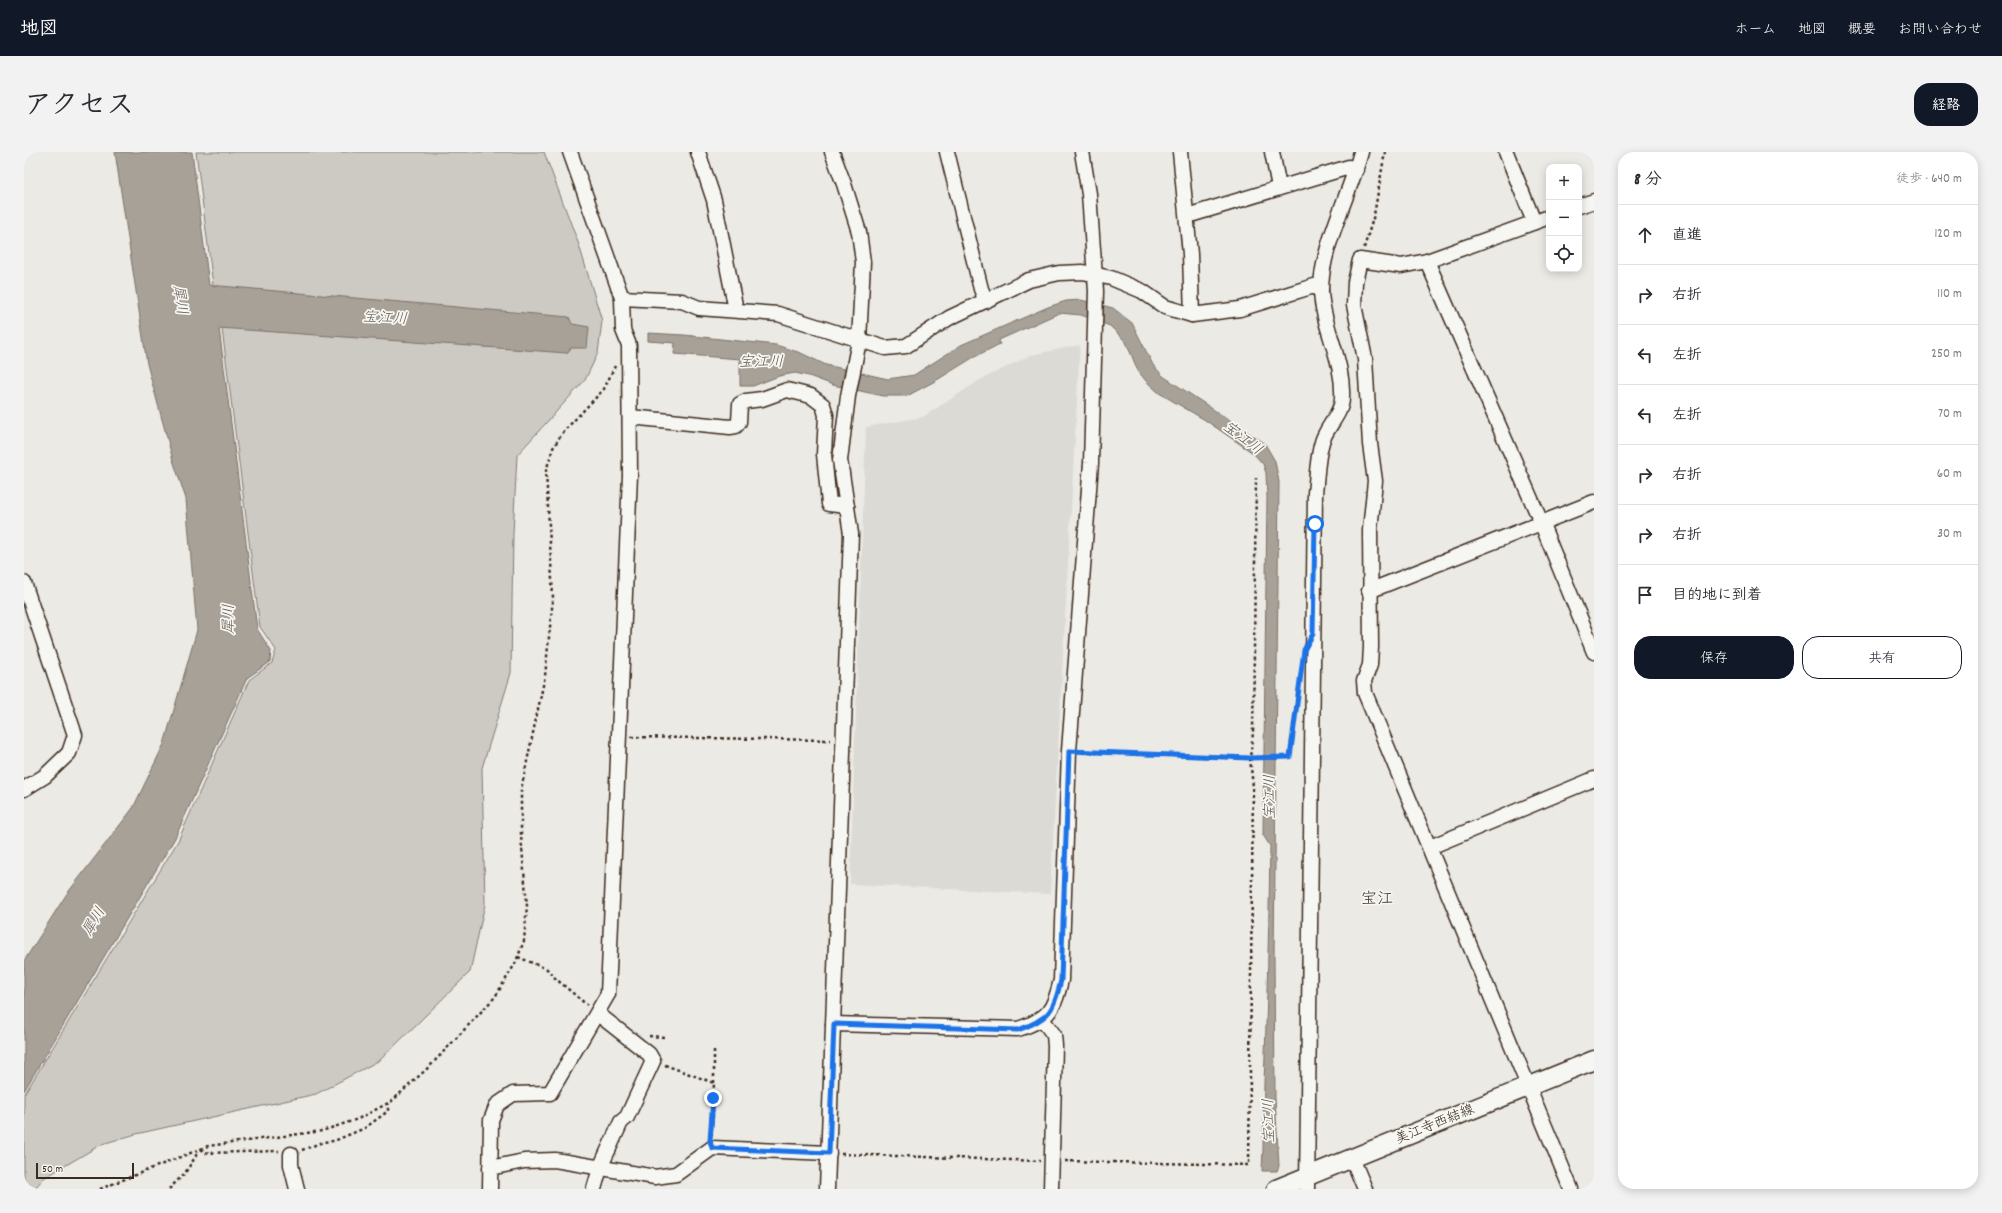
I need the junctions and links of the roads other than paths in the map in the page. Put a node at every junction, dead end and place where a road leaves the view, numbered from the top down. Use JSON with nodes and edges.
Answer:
{"nodes":[{"id":1,"x":570,"y":152,"type":"edge"},
{"id":2,"x":698,"y":152,"type":"edge"},
{"id":3,"x":832,"y":152,"type":"edge"},
{"id":4,"x":948,"y":152,"type":"edge"},
{"id":5,"x":1082,"y":152,"type":"edge"},
{"id":6,"x":1180,"y":152,"type":"edge"},
{"id":7,"x":1272,"y":152,"type":"edge"},
{"id":8,"x":1361,"y":152,"type":"edge"},
{"id":9,"x":1506,"y":152,"type":"edge"},
{"id":10,"x":1356,"y":170,"type":"junction"},
{"id":11,"x":1279,"y":187,"type":"junction"},
{"id":12,"x":1594,"y":201,"type":"edge"},
{"id":13,"x":1582,"y":205,"type":"edge"},
{"id":14,"x":1187,"y":216,"type":"junction"},
{"id":15,"x":1546,"y":218,"type":"edge"},
{"id":16,"x":1534,"y":222,"type":"junction"},
{"id":17,"x":1427,"y":261,"type":"junction"},
{"id":18,"x":1095,"y":274,"type":"junction"},
{"id":19,"x":1321,"y":291,"type":"junction"},
{"id":20,"x":622,"y":298,"type":"junction"},
{"id":21,"x":986,"y":301,"type":"junction"},
{"id":22,"x":736,"y":310,"type":"junction"},
{"id":23,"x":1192,"y":315,"type":"junction"},
{"id":24,"x":858,"y":345,"type":"junction"},
{"id":25,"x":630,"y":417,"type":"junction"},
{"id":26,"x":1594,"y":502,"type":"edge"},
{"id":27,"x":847,"y":506,"type":"junction"},
{"id":28,"x":1541,"y":522,"type":"junction"},
{"id":29,"x":24,"y":583,"type":"edge"},
{"id":30,"x":1369,"y":592,"type":"junction"},
{"id":31,"x":24,"y":608,"type":"edge"},
{"id":32,"x":44,"y":643,"type":"junction"},
{"id":33,"x":1594,"y":652,"type":"edge"},
{"id":34,"x":1594,"y":779,"type":"edge"},
{"id":35,"x":24,"y":789,"type":"edge"},
{"id":36,"x":1430,"y":847,"type":"junction"},
{"id":37,"x":598,"y":1014,"type":"junction"},
{"id":38,"x":1042,"y":1018,"type":"junction"},
{"id":39,"x":834,"y":1024,"type":"junction"},
{"id":40,"x":1594,"y":1060,"type":"edge"},
{"id":41,"x":1529,"y":1086,"type":"junction"},
{"id":42,"x":296,"y":1152,"type":"road end"},
{"id":43,"x":829,"y":1153,"type":"junction"},
{"id":44,"x":1352,"y":1158,"type":"junction"},
{"id":45,"x":490,"y":1168,"type":"junction"},
{"id":46,"x":600,"y":1168,"type":"junction"},
{"id":47,"x":1307,"y":1183,"type":"edge"},
{"id":48,"x":297,"y":1189,"type":"edge"},
{"id":49,"x":490,"y":1189,"type":"edge"},
{"id":50,"x":594,"y":1189,"type":"edge"},
{"id":51,"x":827,"y":1189,"type":"edge"},
{"id":52,"x":1051,"y":1189,"type":"edge"},
{"id":53,"x":1276,"y":1189,"type":"edge"},
{"id":54,"x":1365,"y":1189,"type":"edge"},
{"id":55,"x":1571,"y":1189,"type":"edge"}],
"edges":[{"from":1,"to":20,"type":"street"},
{"from":2,"to":22,"type":"street"},
{"from":3,"to":24,"type":"street"},
{"from":4,"to":21,"type":"street"},
{"from":5,"to":18,"type":"street"},
{"from":6,"to":14,"type":"street"},
{"from":7,"to":11,"type":"street"},
{"from":8,"to":10,"type":"street"},
{"from":9,"to":16,"type":"street"},
{"from":10,"to":11,"type":"street"},
{"from":10,"to":19,"type":"street"},
{"from":11,"to":14,"type":"street"},
{"from":12,"to":13,"type":"street"},
{"from":14,"to":23,"type":"street"},
{"from":15,"to":16,"type":"street"},
{"from":16,"to":17,"type":"street"},
{"from":17,"to":28,"type":"street"},
{"from":17,"to":30,"type":"street"},
{"from":18,"to":21,"type":"street"},
{"from":18,"to":23,"type":"street"},
{"from":18,"to":38,"type":"street"},
{"from":19,"to":23,"type":"street"},
{"from":19,"to":47,"type":"street"},
{"from":20,"to":22,"type":"street"},
{"from":20,"to":25,"type":"street"},
{"from":21,"to":24,"type":"street"},
{"from":22,"to":24,"type":"street"},
{"from":24,"to":27,"type":"street"},
{"from":25,"to":27,"type":"street"},
{"from":25,"to":37,"type":"street"},
{"from":26,"to":28,"type":"street"},
{"from":27,"to":39,"type":"street"},
{"from":28,"to":30,"type":"street"},
{"from":28,"to":33,"type":"street"},
{"from":29,"to":32,"type":"street"},
{"from":30,"to":36,"type":"street"},
{"from":31,"to":32,"type":"street"},
{"from":32,"to":35,"type":"street"},
{"from":34,"to":36,"type":"street"},
{"from":36,"to":41,"type":"street"},
{"from":37,"to":45,"type":"street"},
{"from":37,"to":46,"type":"street"},
{"from":38,"to":39,"type":"street"},
{"from":38,"to":52,"type":"street"},
{"from":39,"to":43,"type":"street"},
{"from":40,"to":41,"type":"main road","name":"美江寺西結線"},
{"from":41,"to":44,"type":"main road","name":"美江寺西結線"},
{"from":41,"to":55,"type":"street"},
{"from":42,"to":48,"type":"street"},
{"from":43,"to":46,"type":"street"},
{"from":43,"to":51,"type":"street"},
{"from":44,"to":47,"type":"main road","name":"美江寺西結線"},
{"from":44,"to":54,"type":"street"},
{"from":45,"to":46,"type":"street"},
{"from":45,"to":49,"type":"street"},
{"from":46,"to":50,"type":"street"},
{"from":47,"to":53,"type":"main road","name":"美江寺西結線"}]}
